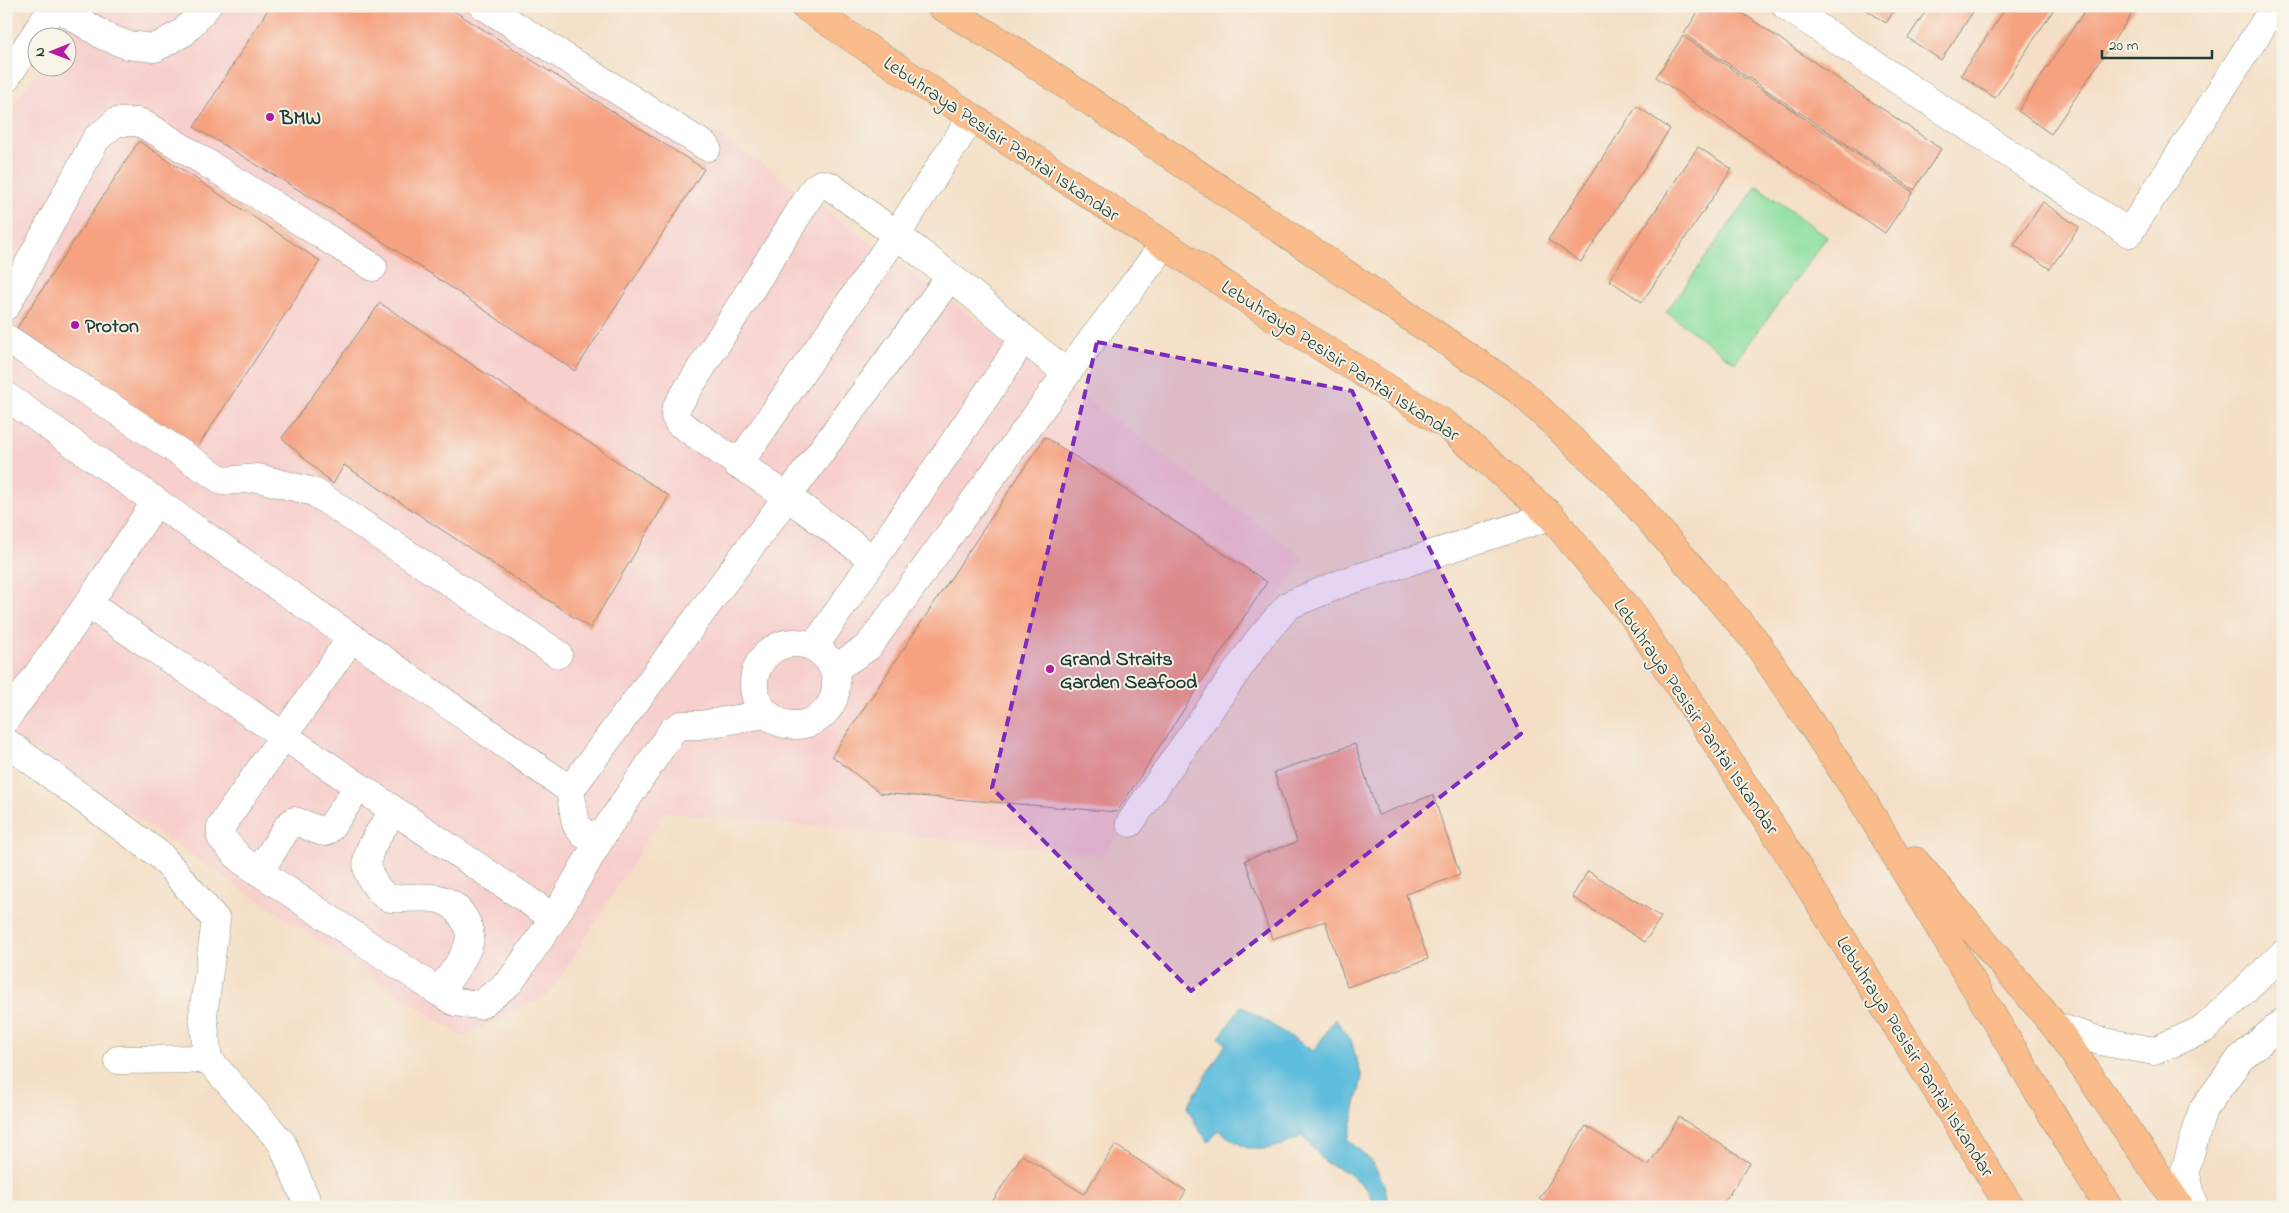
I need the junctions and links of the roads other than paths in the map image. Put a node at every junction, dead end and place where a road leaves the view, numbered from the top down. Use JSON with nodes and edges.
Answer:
{"nodes":[{"id":1,"x":55,"y":6,"type":"edge"},
{"id":2,"x":207,"y":6,"type":"edge"},
{"id":3,"x":484,"y":6,"type":"edge"},
{"id":4,"x":804,"y":6,"type":"edge"},
{"id":5,"x":941,"y":6,"type":"edge"},
{"id":6,"x":976,"y":6,"type":"edge"},
{"id":7,"x":1786,"y":6,"type":"edge"},
{"id":8,"x":2275,"y":6,"type":"edge"},
{"id":9,"x":1014,"y":50,"type":"junction"},
{"id":10,"x":6,"y":78,"type":"edge"},
{"id":11,"x":971,"y":118,"type":"junction"},
{"id":12,"x":707,"y":147,"type":"dead end"},
{"id":13,"x":897,"y":234,"type":"junction"},
{"id":14,"x":1164,"y":245,"type":"junction"},
{"id":15,"x":373,"y":267,"type":"dead end"},
{"id":16,"x":950,"y":277,"type":"junction"},
{"id":17,"x":6,"y":306,"type":"edge"},
{"id":18,"x":6,"y":338,"type":"edge"},
{"id":19,"x":1023,"y":338,"type":"junction"},
{"id":20,"x":1067,"y":373,"type":"junction"},
{"id":21,"x":6,"y":396,"type":"edge"},
{"id":22,"x":738,"y":465,"type":"junction"},
{"id":23,"x":789,"y":498,"type":"junction"},
{"id":24,"x":156,"y":503,"type":"junction"},
{"id":25,"x":1550,"y":516,"type":"junction"},
{"id":26,"x":874,"y":560,"type":"junction"},
{"id":27,"x":88,"y":604,"type":"junction"},
{"id":28,"x":352,"y":637,"type":"junction"},
{"id":29,"x":814,"y":646,"type":"junction"},
{"id":30,"x":558,"y":654,"type":"dead end"},
{"id":31,"x":834,"y":669,"type":"junction"},
{"id":32,"x":767,"y":714,"type":"junction"},
{"id":33,"x":6,"y":719,"type":"edge"},
{"id":34,"x":282,"y":736,"type":"junction"},
{"id":35,"x":6,"y":742,"type":"edge"},
{"id":36,"x":358,"y":787,"type":"junction"},
{"id":37,"x":570,"y":790,"type":"junction"},
{"id":38,"x":1861,"y":798,"type":"junction"},
{"id":39,"x":394,"y":811,"type":"junction"},
{"id":40,"x":1130,"y":823,"type":"dead end"},
{"id":41,"x":602,"y":836,"type":"junction"},
{"id":42,"x":259,"y":872,"type":"junction"},
{"id":43,"x":554,"y":918,"type":"junction"},
{"id":44,"x":2283,"y":954,"type":"edge"},
{"id":45,"x":440,"y":992,"type":"junction"},
{"id":46,"x":2283,"y":1022,"type":"edge"},
{"id":47,"x":2055,"y":1026,"type":"junction"},
{"id":48,"x":208,"y":1059,"type":"junction"},
{"id":49,"x":118,"y":1060,"type":"dead end"},
{"id":50,"x":309,"y":1207,"type":"edge"},
{"id":51,"x":2010,"y":1207,"type":"edge"},
{"id":52,"x":2108,"y":1207,"type":"edge"},
{"id":53,"x":2180,"y":1207,"type":"edge"},
{"id":54,"x":2194,"y":1207,"type":"edge"}],
"edges":[{"from":1,"to":2,"type":"street"},
{"from":1,"to":10,"type":"street"},
{"from":3,"to":12,"type":"street"},
{"from":4,"to":11,"type":"highway","name":"Lebuhraya Pesisir Pantai Iskandar"},
{"from":5,"to":9,"type":"highway"},
{"from":6,"to":9,"type":"highway"},
{"from":7,"to":8,"type":"street"},
{"from":9,"to":38,"type":"highway"},
{"from":11,"to":13,"type":"street"},
{"from":11,"to":14,"type":"highway","name":"Lebuhraya Pesisir Pantai Iskandar"},
{"from":13,"to":16,"type":"street"},
{"from":13,"to":22,"type":"street"},
{"from":13,"to":22,"type":"street"},
{"from":14,"to":20,"type":"street"},
{"from":14,"to":25,"type":"highway","name":"Lebuhraya Pesisir Pantai Iskandar"},
{"from":15,"to":17,"type":"street"},
{"from":16,"to":19,"type":"street"},
{"from":16,"to":23,"type":"street"},
{"from":18,"to":30,"type":"street"},
{"from":19,"to":20,"type":"street"},
{"from":19,"to":26,"type":"street"},
{"from":20,"to":31,"type":"street"},
{"from":21,"to":24,"type":"street"},
{"from":22,"to":23,"type":"street"},
{"from":23,"to":26,"type":"street"},
{"from":23,"to":37,"type":"street"},
{"from":24,"to":27,"type":"street"},
{"from":24,"to":28,"type":"street"},
{"from":25,"to":40,"type":"street"},
{"from":25,"to":51,"type":"highway","name":"Lebuhraya Pesisir Pantai Iskandar"},
{"from":26,"to":29,"type":"street"},
{"from":27,"to":33,"type":"street"},
{"from":27,"to":34,"type":"street"},
{"from":28,"to":34,"type":"street"},
{"from":28,"to":37,"type":"street"},
{"from":29,"to":31,"type":"street"},
{"from":29,"to":32,"type":"street"},
{"from":31,"to":32,"type":"street"},
{"from":32,"to":41,"type":"street"},
{"from":34,"to":36,"type":"street"},
{"from":34,"to":42,"type":"street"},
{"from":35,"to":48,"type":"street"},
{"from":36,"to":39,"type":"street"},
{"from":36,"to":42,"type":"street"},
{"from":37,"to":41,"type":"street"},
{"from":38,"to":47,"type":"highway"},
{"from":38,"to":52,"type":"highway"},
{"from":39,"to":43,"type":"street"},
{"from":39,"to":45,"type":"street"},
{"from":41,"to":43,"type":"street"},
{"from":42,"to":45,"type":"street"},
{"from":43,"to":45,"type":"street"},
{"from":44,"to":47,"type":"street"},
{"from":46,"to":54,"type":"street"},
{"from":47,"to":53,"type":"highway"},
{"from":48,"to":49,"type":"street"},
{"from":48,"to":50,"type":"street"}]}
